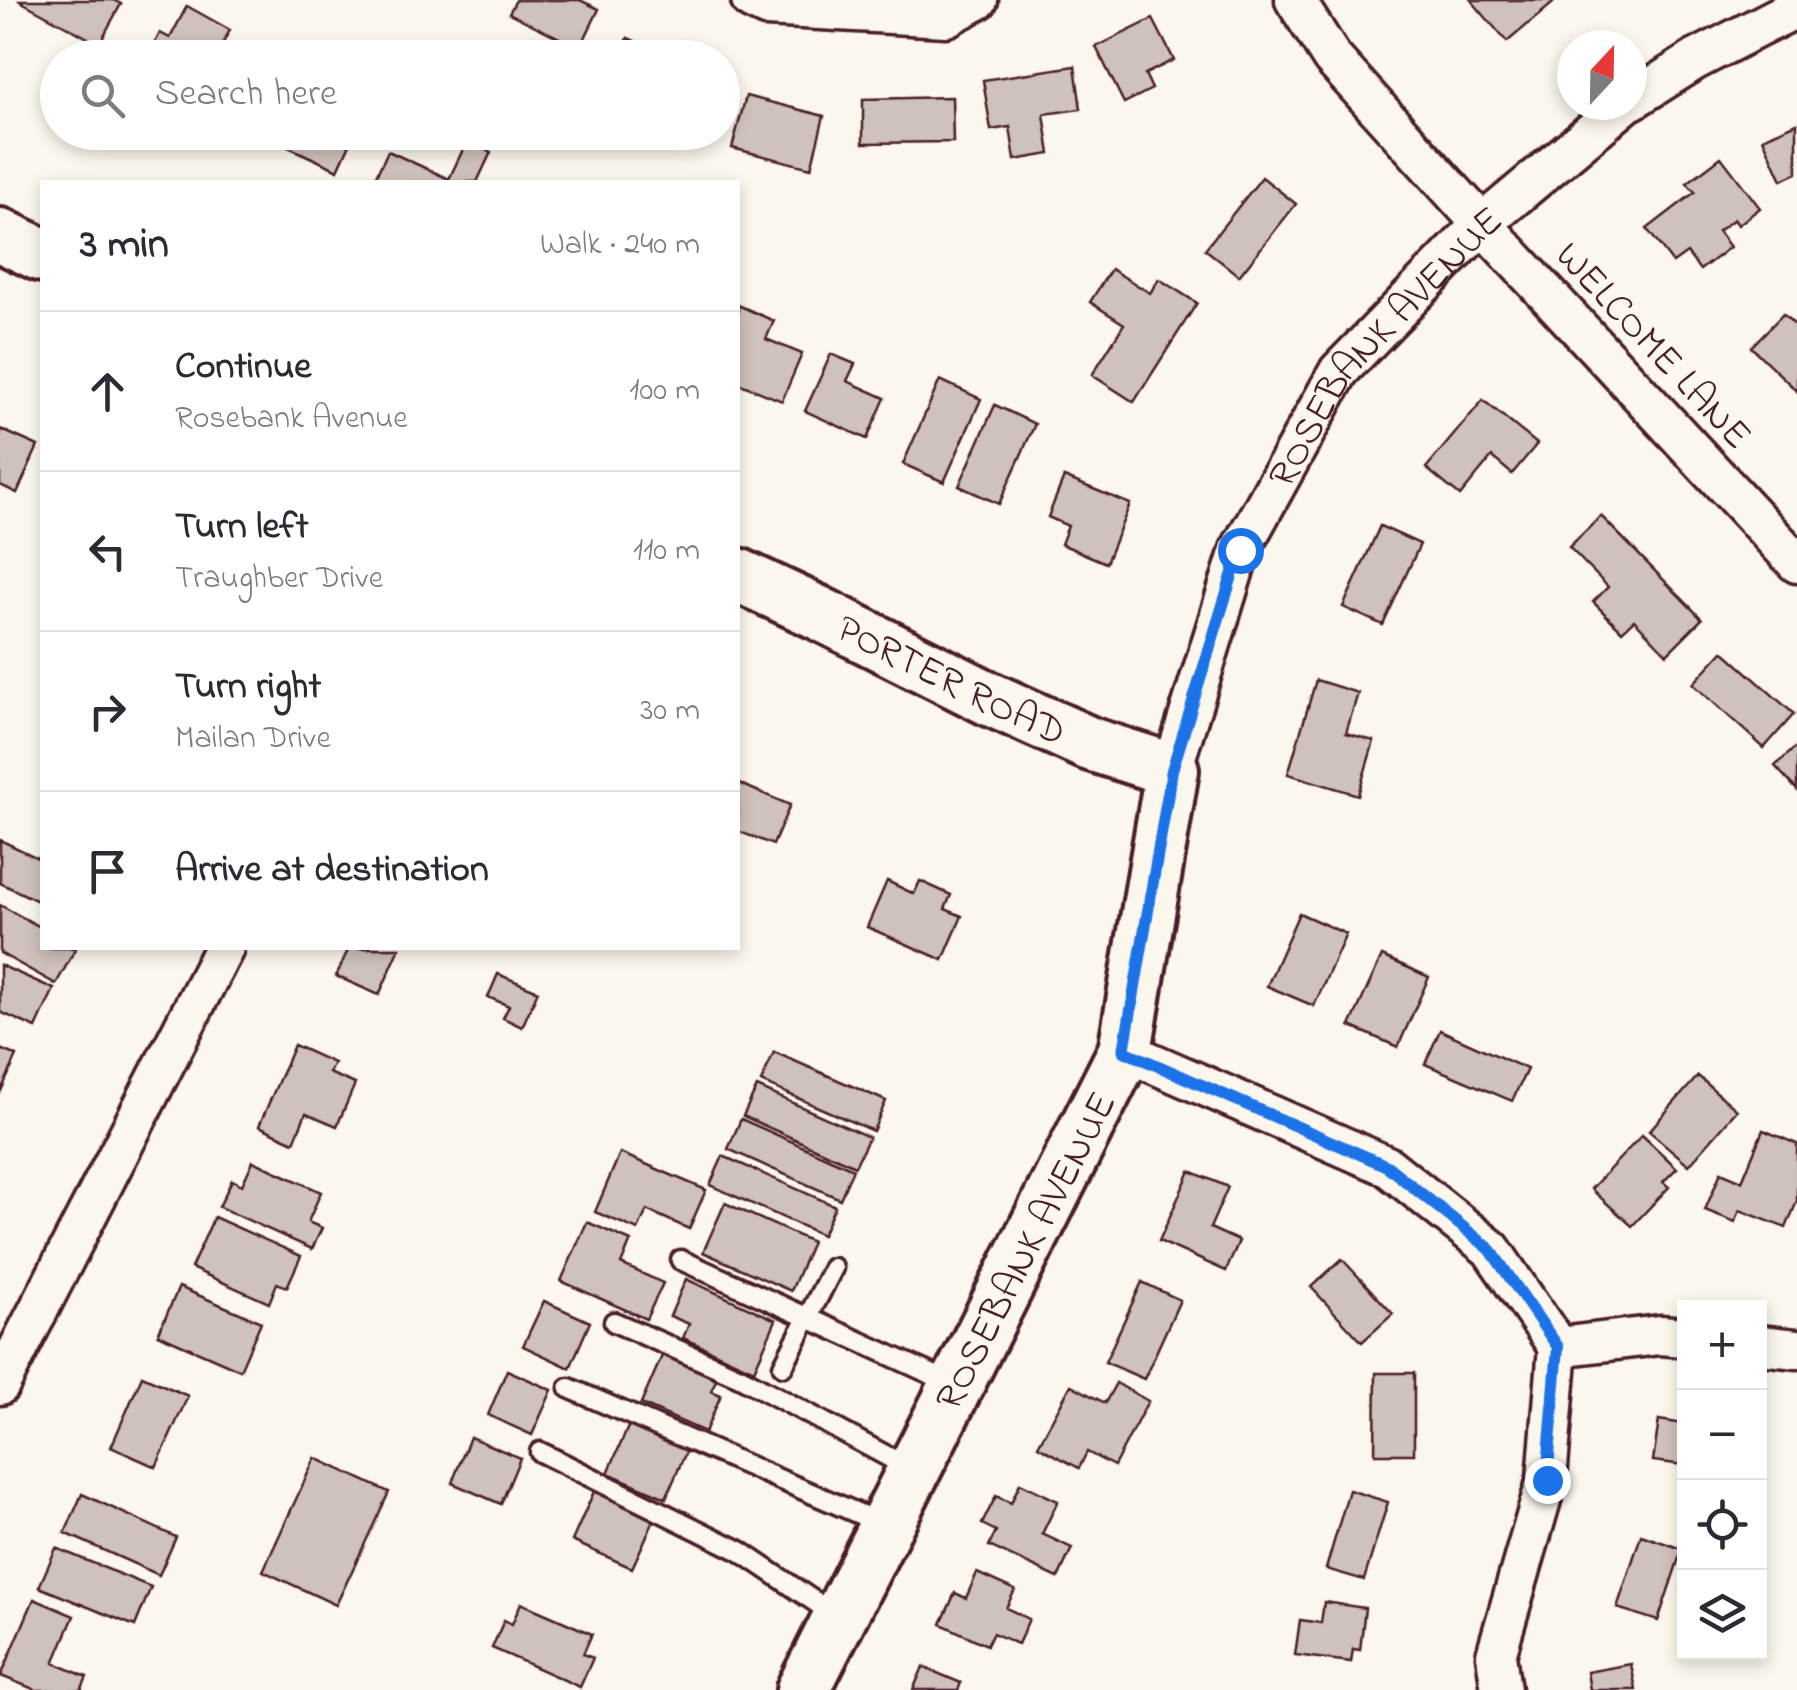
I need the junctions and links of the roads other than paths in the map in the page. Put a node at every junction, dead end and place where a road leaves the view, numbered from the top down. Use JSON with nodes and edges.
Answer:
{"nodes":[{"id":1,"x":751,"y":0,"type":"edge"},
{"id":2,"x":978,"y":0,"type":"edge"},
{"id":3,"x":1295,"y":0,"type":"edge"},
{"id":4,"x":1797,"y":9,"type":"edge"},
{"id":5,"x":1647,"y":90,"type":"edge"},
{"id":6,"x":1606,"y":120,"type":"edge"},
{"id":7,"x":1482,"y":224,"type":"junction"},
{"id":8,"x":0,"y":236,"type":"edge"},
{"id":9,"x":40,"y":254,"type":"edge"},
{"id":10,"x":1797,"y":563,"type":"edge"},
{"id":11,"x":740,"y":577,"type":"edge"},
{"id":12,"x":1172,"y":770,"type":"junction"},
{"id":13,"x":223,"y":950,"type":"edge"},
{"id":14,"x":1124,"y":1051,"type":"junction"},
{"id":15,"x":681,"y":1260,"type":"dead end"},
{"id":16,"x":834,"y":1268,"type":"dead end"},
{"id":17,"x":808,"y":1318,"type":"junction"},
{"id":18,"x":614,"y":1322,"type":"dead end"},
{"id":19,"x":1677,"y":1336,"type":"edge"},
{"id":20,"x":1767,"y":1346,"type":"edge"},
{"id":21,"x":1558,"y":1347,"type":"junction"},
{"id":22,"x":1797,"y":1349,"type":"edge"},
{"id":23,"x":783,"y":1366,"type":"dead end"},
{"id":24,"x":0,"y":1385,"type":"edge"},
{"id":25,"x":956,"y":1386,"type":"junction"},
{"id":26,"x":568,"y":1388,"type":"dead end"},
{"id":27,"x":540,"y":1452,"type":"dead end"},
{"id":28,"x":913,"y":1470,"type":"junction"},
{"id":29,"x":886,"y":1526,"type":"junction"},
{"id":30,"x":839,"y":1618,"type":"junction"},
{"id":31,"x":802,"y":1690,"type":"edge"},
{"id":32,"x":1501,"y":1690,"type":"edge"}],
"edges":[{"from":1,"to":2,"type":"street"},
{"from":3,"to":7,"type":"street","name":"WELCOME LANE"},
{"from":4,"to":5,"type":"street"},
{"from":6,"to":7,"type":"street","name":"ROSEBANK AVENUE"},
{"from":7,"to":10,"type":"street","name":"WELCOME LANE"},
{"from":7,"to":12,"type":"street","name":"ROSEBANK AVENUE"},
{"from":8,"to":9,"type":"street"},
{"from":11,"to":12,"type":"street","name":"PORTER ROAD"},
{"from":12,"to":14,"type":"street","name":"ROSEBANK AVENUE"},
{"from":13,"to":24,"type":"street"},
{"from":14,"to":21,"type":"street"},
{"from":14,"to":25,"type":"street","name":"ROSEBANK AVENUE"},
{"from":15,"to":17,"type":"lane"},
{"from":16,"to":17,"type":"lane"},
{"from":17,"to":23,"type":"lane"},
{"from":17,"to":25,"type":"lane"},
{"from":18,"to":28,"type":"lane"},
{"from":19,"to":21,"type":"street"},
{"from":20,"to":22,"type":"street"},
{"from":21,"to":32,"type":"street"},
{"from":25,"to":28,"type":"street","name":"ROSEBANK AVENUE"},
{"from":26,"to":29,"type":"lane"},
{"from":27,"to":30,"type":"lane"},
{"from":28,"to":29,"type":"street","name":"ROSEBANK AVENUE"},
{"from":29,"to":30,"type":"street","name":"ROSEBANK AVENUE"},
{"from":30,"to":31,"type":"street","name":"ROSEBANK AVENUE"}]}
